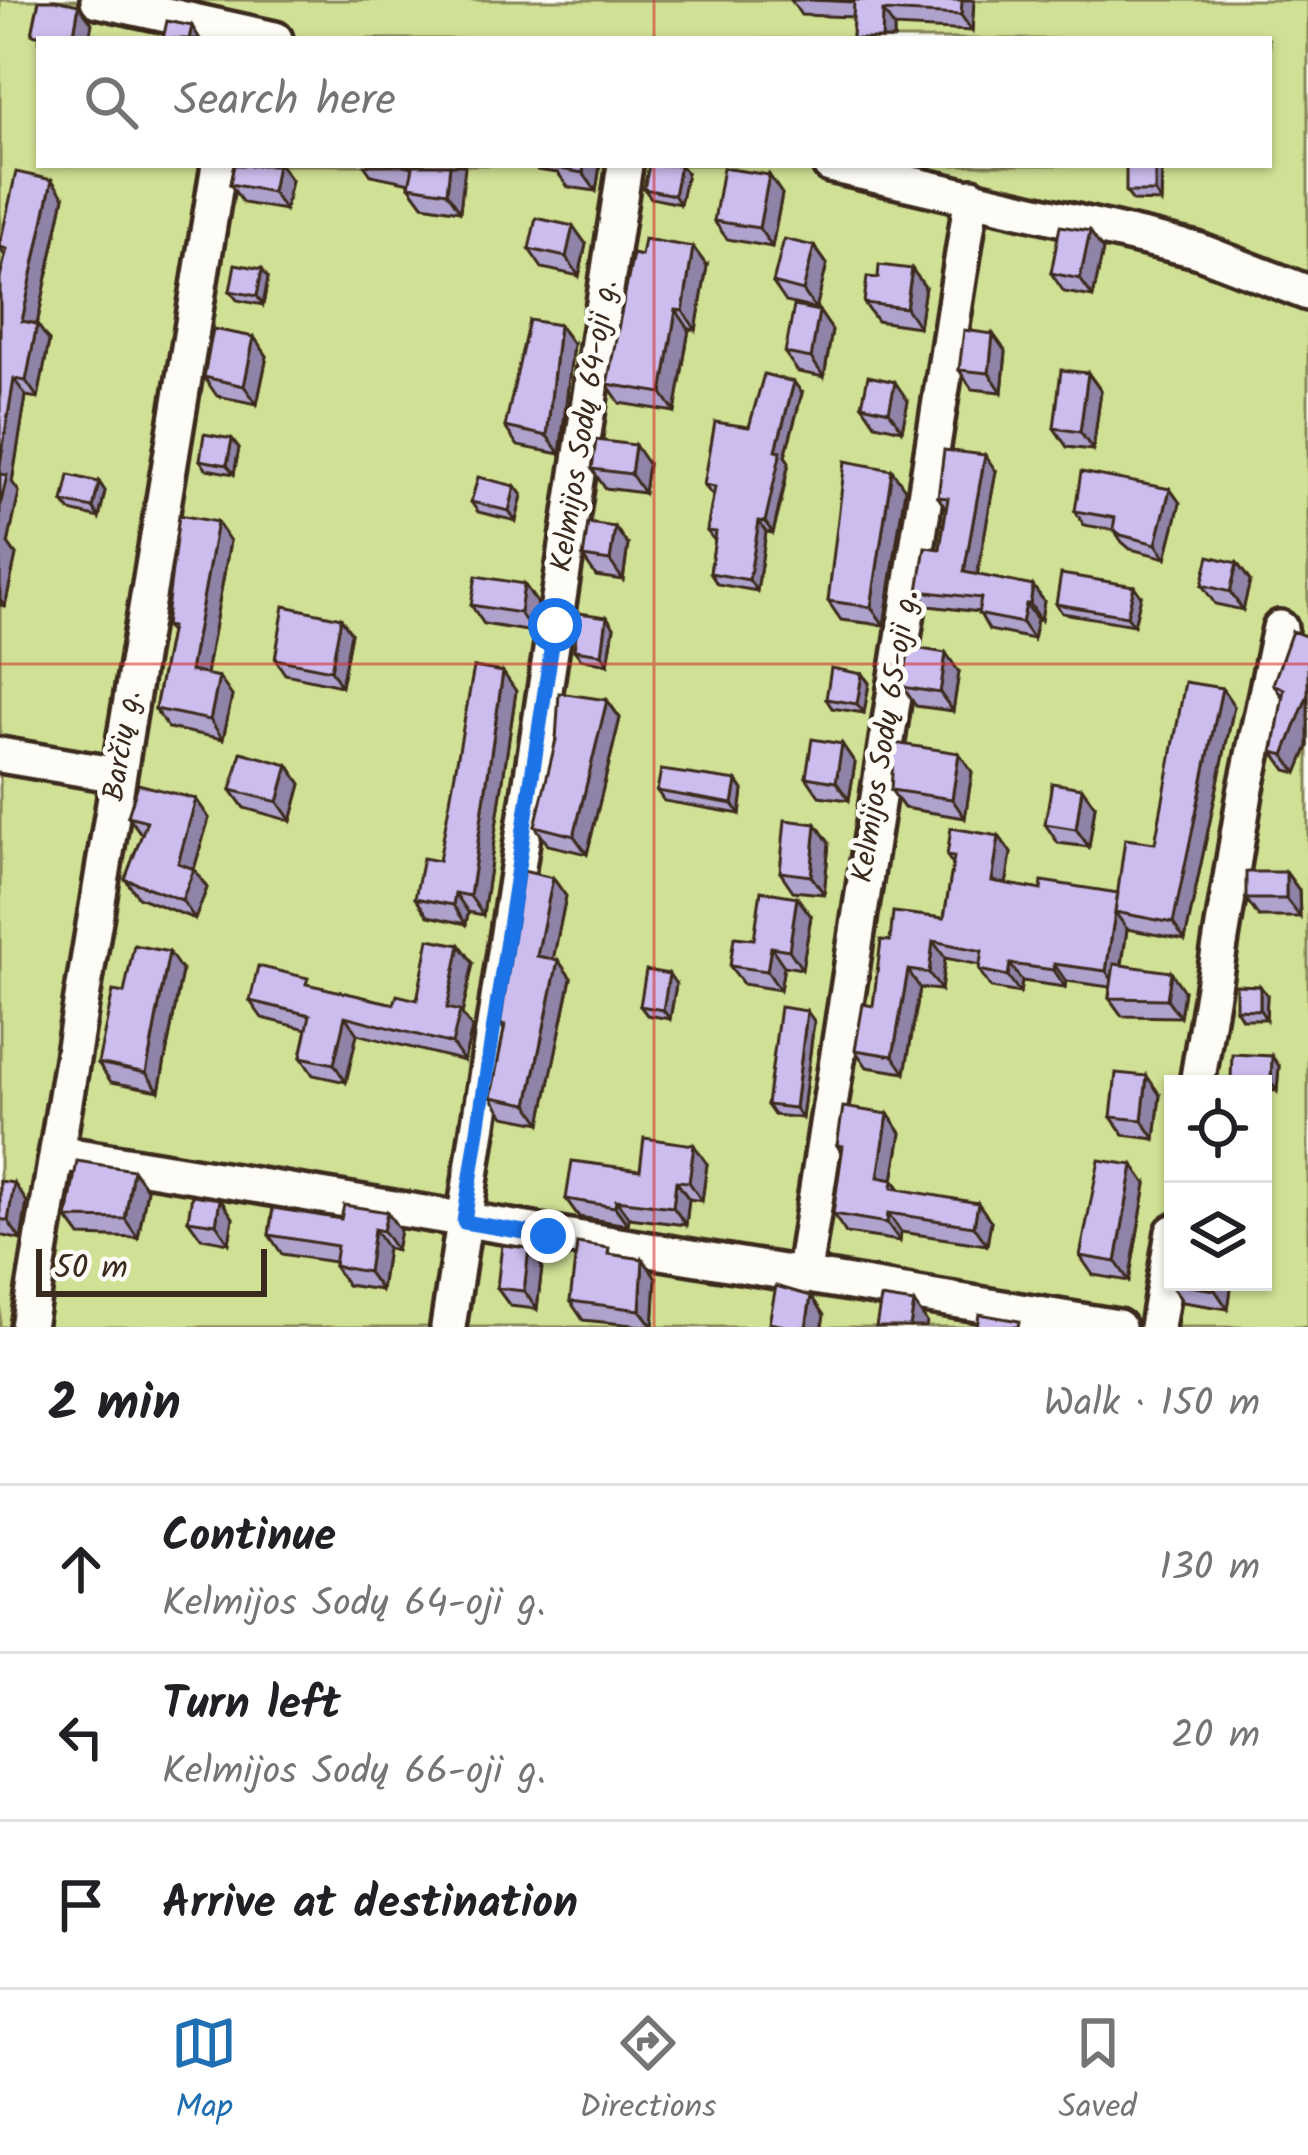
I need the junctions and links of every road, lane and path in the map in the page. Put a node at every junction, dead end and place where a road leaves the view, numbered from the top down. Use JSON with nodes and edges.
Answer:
{"nodes":[{"id":1,"x":98,"y":0,"type":"edge"},
{"id":2,"x":242,"y":23,"type":"edge"},
{"id":3,"x":219,"y":168,"type":"edge"},
{"id":4,"x":625,"y":168,"type":"edge"},
{"id":5,"x":844,"y":168,"type":"edge"},
{"id":6,"x":972,"y":196,"type":"junction"},
{"id":7,"x":1308,"y":293,"type":"edge"},
{"id":8,"x":1280,"y":628,"type":"dead end"},
{"id":9,"x":0,"y":755,"type":"edge"},
{"id":10,"x":118,"y":775,"type":"junction"},
{"id":11,"x":1198,"y":1075,"type":"edge"},
{"id":12,"x":59,"y":1153,"type":"junction"},
{"id":13,"x":464,"y":1222,"type":"junction"},
{"id":14,"x":803,"y":1278,"type":"junction"},
{"id":15,"x":1164,"y":1285,"type":"edge"},
{"id":16,"x":28,"y":1327,"type":"edge"},
{"id":17,"x":448,"y":1327,"type":"edge"},
{"id":18,"x":1118,"y":1327,"type":"edge"},
{"id":19,"x":1157,"y":1327,"type":"edge"}],
"edges":[{"from":1,"to":2,"type":"street"},
{"from":3,"to":10,"type":"street","name":"Barčių g."},
{"from":4,"to":13,"type":"street","name":"Kelmijos Sodų 64-oji g."},
{"from":5,"to":6,"type":"street"},
{"from":6,"to":7,"type":"street"},
{"from":6,"to":14,"type":"street","name":"Kelmijos Sodų 65-oji g."},
{"from":8,"to":11,"type":"street"},
{"from":9,"to":10,"type":"street"},
{"from":10,"to":12,"type":"street","name":"Barčių g."},
{"from":12,"to":13,"type":"street"},
{"from":12,"to":16,"type":"street","name":"Barčių g."},
{"from":13,"to":14,"type":"street"},
{"from":13,"to":17,"type":"street","name":"Kelmijos Sodų 64-oji g."},
{"from":14,"to":18,"type":"street"},
{"from":15,"to":19,"type":"street"}]}
